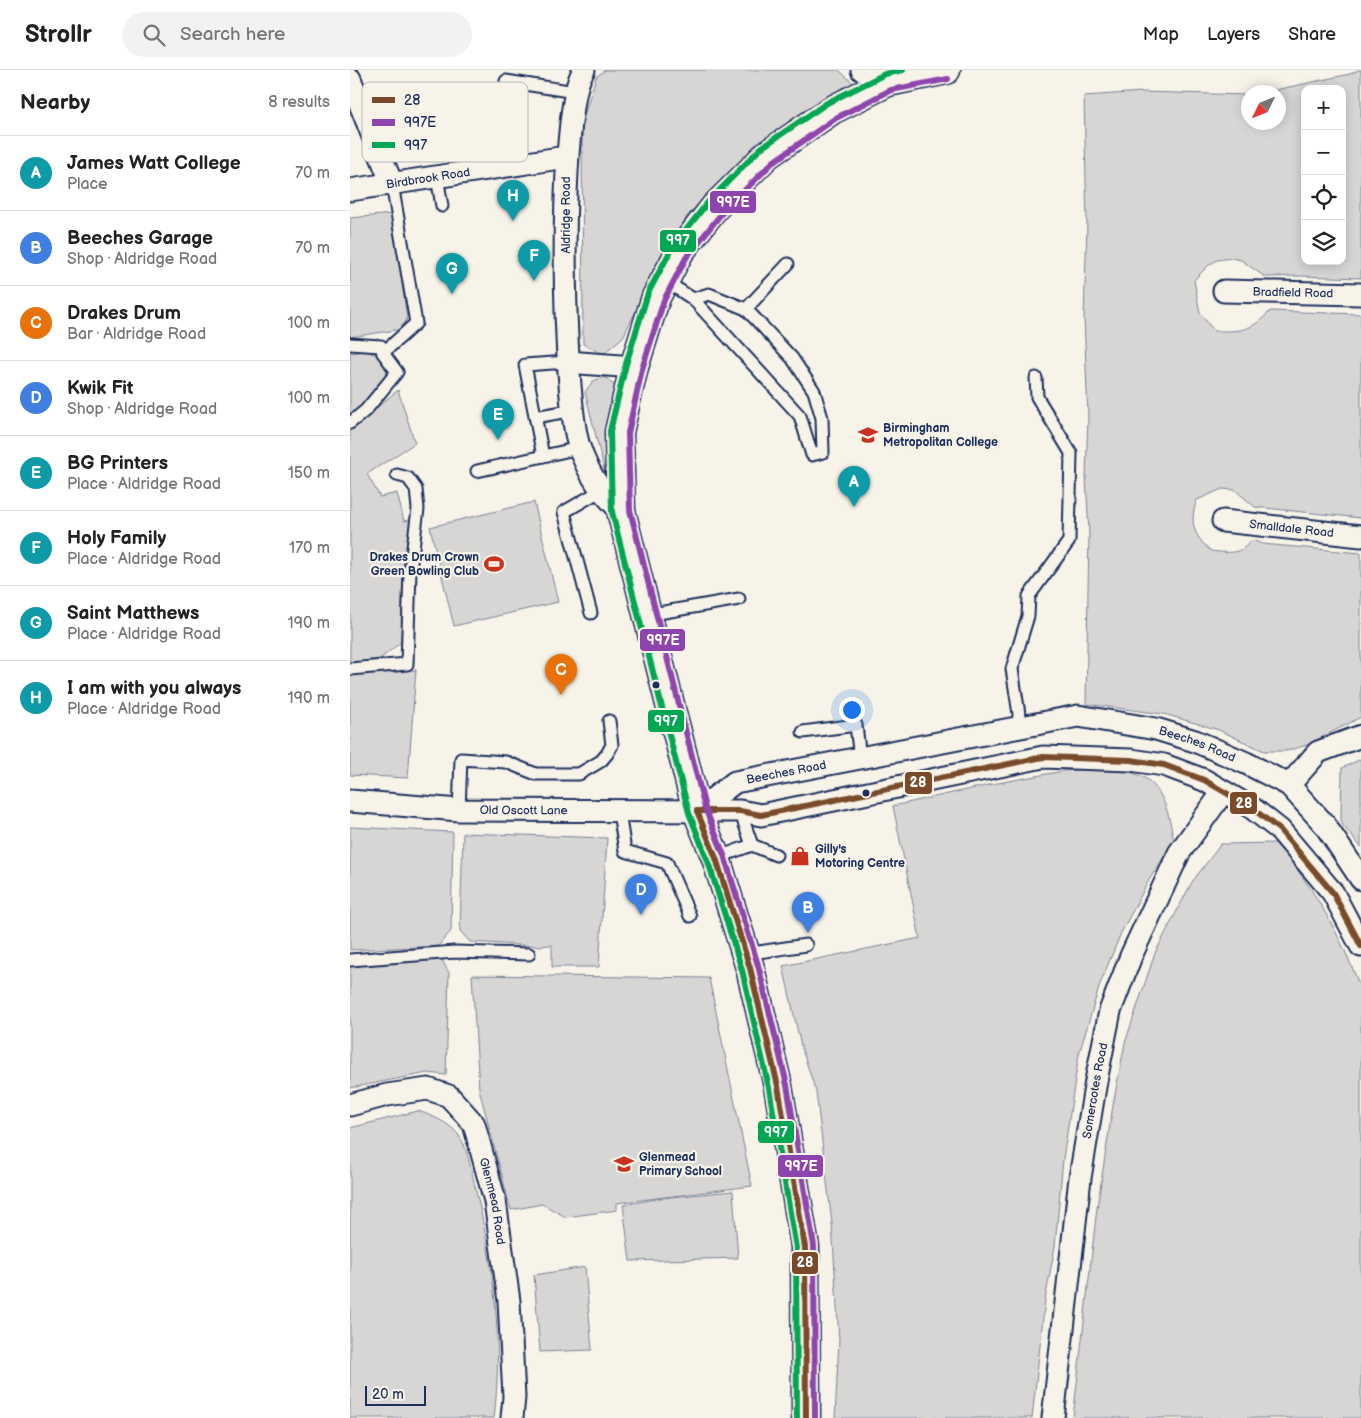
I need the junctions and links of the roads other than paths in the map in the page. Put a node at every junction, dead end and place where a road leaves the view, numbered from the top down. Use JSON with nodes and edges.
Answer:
{"nodes":[{"id":1,"x":584,"y":70,"type":"edge"},
{"id":2,"x":862,"y":70,"type":"edge"},
{"id":3,"x":946,"y":70,"type":"edge"},
{"id":4,"x":350,"y":78,"type":"edge"},
{"id":5,"x":506,"y":81,"type":"dead end"},
{"id":6,"x":512,"y":82,"type":"edge"},
{"id":7,"x":888,"y":82,"type":"junction"},
{"id":8,"x":528,"y":85,"type":"edge"},
{"id":9,"x":575,"y":92,"type":"junction"},
{"id":10,"x":362,"y":108,"type":"edge"},
{"id":11,"x":566,"y":157,"type":"junction"},
{"id":12,"x":383,"y":162,"type":"edge"},
{"id":13,"x":437,"y":177,"type":"junction"},
{"id":14,"x":392,"y":184,"type":"junction"},
{"id":15,"x":350,"y":190,"type":"edge"},
{"id":16,"x":442,"y":206,"type":"dead end"},
{"id":17,"x":788,"y":264,"type":"dead end"},
{"id":18,"x":664,"y":280,"type":"junction"},
{"id":19,"x":1224,"y":291,"type":"dead end"},
{"id":20,"x":1361,"y":294,"type":"edge"},
{"id":21,"x":694,"y":299,"type":"junction"},
{"id":22,"x":746,"y":309,"type":"junction"},
{"id":23,"x":350,"y":344,"type":"edge"},
{"id":24,"x":383,"y":353,"type":"junction"},
{"id":25,"x":567,"y":362,"type":"junction"},
{"id":26,"x":634,"y":367,"type":"junction"},
{"id":27,"x":1036,"y":378,"type":"dead end"},
{"id":28,"x":574,"y":410,"type":"junction"},
{"id":29,"x":535,"y":416,"type":"junction"},
{"id":30,"x":350,"y":423,"type":"edge"},
{"id":31,"x":579,"y":448,"type":"junction"},
{"id":32,"x":543,"y":456,"type":"junction"},
{"id":33,"x":477,"y":472,"type":"dead end"},
{"id":34,"x":397,"y":475,"type":"dead end"},
{"id":35,"x":600,"y":491,"type":"junction"},
{"id":36,"x":621,"y":511,"type":"junction"},
{"id":37,"x":1222,"y":521,"type":"dead end"},
{"id":38,"x":1361,"y":536,"type":"edge"},
{"id":39,"x":739,"y":599,"type":"dead end"},
{"id":40,"x":591,"y":612,"type":"dead end"},
{"id":41,"x":646,"y":615,"type":"junction"},
{"id":42,"x":350,"y":669,"type":"edge"},
{"id":43,"x":609,"y":721,"type":"dead end"},
{"id":44,"x":1018,"y":729,"type":"junction"},
{"id":45,"x":803,"y":732,"type":"dead end"},
{"id":46,"x":1361,"y":736,"type":"edge"},
{"id":47,"x":860,"y":759,"type":"junction"},
{"id":48,"x":1289,"y":785,"type":"junction"},
{"id":49,"x":1223,"y":792,"type":"junction"},
{"id":50,"x":350,"y":801,"type":"edge"},
{"id":51,"x":459,"y":810,"type":"junction"},
{"id":52,"x":697,"y":811,"type":"junction"},
{"id":53,"x":740,"y":811,"type":"junction"},
{"id":54,"x":618,"y":812,"type":"junction"},
{"id":55,"x":752,"y":845,"type":"junction"},
{"id":56,"x":776,"y":855,"type":"dead end"},
{"id":57,"x":716,"y":858,"type":"junction"},
{"id":58,"x":1361,"y":880,"type":"edge"},
{"id":59,"x":690,"y":916,"type":"dead end"},
{"id":60,"x":806,"y":945,"type":"dead end"},
{"id":61,"x":1361,"y":946,"type":"edge"},
{"id":62,"x":529,"y":954,"type":"dead end"},
{"id":63,"x":745,"y":954,"type":"junction"},
{"id":64,"x":350,"y":960,"type":"edge"},
{"id":65,"x":350,"y":1105,"type":"edge"},
{"id":66,"x":512,"y":1418,"type":"edge"},
{"id":67,"x":806,"y":1418,"type":"edge"},
{"id":68,"x":1053,"y":1418,"type":"edge"}],
"edges":[{"from":1,"to":9,"type":"street","name":"Aldridge Road"},
{"from":2,"to":7,"type":"street"},
{"from":3,"to":7,"type":"street"},
{"from":4,"to":10,"type":"street"},
{"from":5,"to":6,"type":"lane"},
{"from":7,"to":18,"type":"street"},
{"from":8,"to":9,"type":"lane"},
{"from":9,"to":11,"type":"street","name":"Aldridge Road"},
{"from":11,"to":13,"type":"street","name":"Birdbrook Road"},
{"from":11,"to":25,"type":"street","name":"Aldridge Road"},
{"from":12,"to":14,"type":"street"},
{"from":13,"to":14,"type":"street","name":"Birdbrook Road"},
{"from":13,"to":16,"type":"lane"},
{"from":14,"to":15,"type":"street","name":"Birdbrook Road"},
{"from":14,"to":24,"type":"lane"},
{"from":17,"to":22,"type":"lane"},
{"from":18,"to":21,"type":"lane"},
{"from":18,"to":26,"type":"street"},
{"from":19,"to":20,"type":"street","name":"Bradfield Road"},
{"from":21,"to":22,"type":"lane"},
{"from":21,"to":22,"type":"lane"},
{"from":23,"to":24,"type":"lane"},
{"from":24,"to":30,"type":"lane"},
{"from":25,"to":26,"type":"street"},
{"from":25,"to":28,"type":"street","name":"Aldridge Road"},
{"from":25,"to":29,"type":"lane"},
{"from":26,"to":36,"type":"street"},
{"from":27,"to":44,"type":"lane"},
{"from":28,"to":29,"type":"lane"},
{"from":28,"to":31,"type":"street","name":"Aldridge Road"},
{"from":29,"to":32,"type":"lane"},
{"from":31,"to":32,"type":"lane"},
{"from":31,"to":35,"type":"street","name":"Aldridge Road"},
{"from":32,"to":33,"type":"lane"},
{"from":34,"to":42,"type":"lane"},
{"from":35,"to":36,"type":"street","name":"Aldridge Road"},
{"from":35,"to":40,"type":"lane"},
{"from":36,"to":41,"type":"street"},
{"from":37,"to":38,"type":"street","name":"Smalldale Road"},
{"from":39,"to":41,"type":"lane"},
{"from":41,"to":52,"type":"street"},
{"from":43,"to":51,"type":"lane"},
{"from":44,"to":47,"type":"street","name":"Beeches Road"},
{"from":44,"to":48,"type":"street","name":"Beeches Road"},
{"from":45,"to":47,"type":"lane"},
{"from":46,"to":48,"type":"street"},
{"from":47,"to":52,"type":"street","name":"Beeches Road"},
{"from":48,"to":58,"type":"street","name":"Beeches Road"},
{"from":49,"to":53,"type":"street"},
{"from":49,"to":61,"type":"street"},
{"from":49,"to":68,"type":"street","name":"Somercotes Road"},
{"from":50,"to":51,"type":"street","name":"Old Oscott Lane"},
{"from":51,"to":54,"type":"street","name":"Old Oscott Lane"},
{"from":52,"to":53,"type":"street"},
{"from":52,"to":54,"type":"street","name":"Old Oscott Lane"},
{"from":52,"to":57,"type":"street"},
{"from":53,"to":55,"type":"lane"},
{"from":54,"to":59,"type":"lane"},
{"from":55,"to":56,"type":"lane"},
{"from":55,"to":57,"type":"lane"},
{"from":57,"to":63,"type":"street"},
{"from":60,"to":63,"type":"lane"},
{"from":62,"to":64,"type":"lane"},
{"from":63,"to":67,"type":"street"},
{"from":65,"to":66,"type":"street","name":"Glenmead Road"}]}
